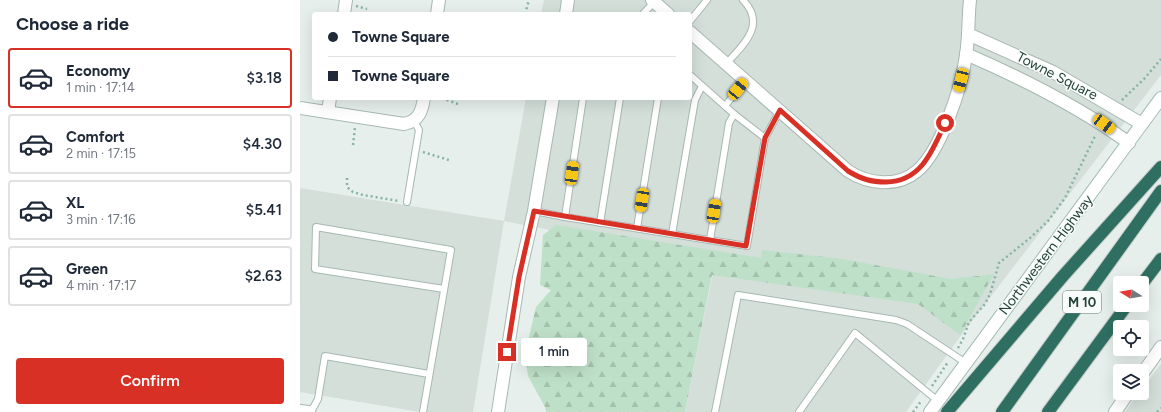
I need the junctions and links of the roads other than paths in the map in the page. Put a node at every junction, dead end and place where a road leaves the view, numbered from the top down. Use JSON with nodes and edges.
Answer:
{"nodes":[{"id":1,"x":346,"y":0,"type":"edge"},
{"id":2,"x":439,"y":0,"type":"edge"},
{"id":3,"x":568,"y":0,"type":"edge"},
{"id":4,"x":707,"y":0,"type":"edge"},
{"id":5,"x":743,"y":0,"type":"edge"},
{"id":6,"x":970,"y":0,"type":"edge"},
{"id":7,"x":653,"y":1,"type":"edge"},
{"id":8,"x":344,"y":12,"type":"edge"},
{"id":9,"x":437,"y":12,"type":"edge"},
{"id":10,"x":566,"y":12,"type":"edge"},
{"id":11,"x":645,"y":12,"type":"edge"},
{"id":12,"x":666,"y":12,"type":"edge"},
{"id":13,"x":692,"y":19,"type":"edge"},
{"id":14,"x":692,"y":34,"type":"edge"},
{"id":15,"x":968,"y":34,"type":"junction"},
{"id":16,"x":966,"y":54,"type":"junction"},
{"id":17,"x":726,"y":64,"type":"junction"},
{"id":18,"x":692,"y":77,"type":"edge"},
{"id":19,"x":745,"y":81,"type":"junction"},
{"id":20,"x":702,"y":86,"type":"junction"},
{"id":21,"x":1161,"y":98,"type":"edge"},
{"id":22,"x":330,"y":100,"type":"edge"},
{"id":23,"x":424,"y":100,"type":"edge"},
{"id":24,"x":553,"y":100,"type":"edge"},
{"id":25,"x":583,"y":100,"type":"edge"},
{"id":26,"x":620,"y":100,"type":"edge"},
{"id":27,"x":658,"y":100,"type":"edge"},
{"id":28,"x":725,"y":106,"type":"junction"},
{"id":29,"x":300,"y":108,"type":"edge"},
{"id":30,"x":780,"y":110,"type":"junction"},
{"id":31,"x":328,"y":112,"type":"junction"},
{"id":32,"x":734,"y":114,"type":"junction"},
{"id":33,"x":414,"y":121,"type":"junction"},
{"id":34,"x":1142,"y":124,"type":"junction"},
{"id":35,"x":765,"y":138,"type":"junction"},
{"id":36,"x":1128,"y":143,"type":"junction"},
{"id":37,"x":1161,"y":167,"type":"edge"},
{"id":38,"x":1161,"y":190,"type":"edge"},
{"id":39,"x":407,"y":202,"type":"road end"},
{"id":40,"x":534,"y":211,"type":"junction"},
{"id":41,"x":565,"y":217,"type":"junction"},
{"id":42,"x":600,"y":223,"type":"junction"},
{"id":43,"x":637,"y":228,"type":"junction"},
{"id":44,"x":672,"y":234,"type":"junction"},
{"id":45,"x":710,"y":240,"type":"junction"},
{"id":46,"x":1161,"y":259,"type":"edge"},
{"id":47,"x":1148,"y":276,"type":"edge"},
{"id":48,"x":444,"y":289,"type":"junction"},
{"id":49,"x":1122,"y":312,"type":"edge"},
{"id":50,"x":1161,"y":347,"type":"edge"},
{"id":51,"x":1092,"y":352,"type":"junction"},
{"id":52,"x":966,"y":363,"type":"junction"},
{"id":53,"x":1149,"y":364,"type":"edge"},
{"id":54,"x":429,"y":374,"type":"junction"},
{"id":55,"x":938,"y":400,"type":"junction"},
{"id":56,"x":1123,"y":400,"type":"edge"},
{"id":57,"x":300,"y":410,"type":"edge"},
{"id":58,"x":310,"y":412,"type":"edge"},
{"id":59,"x":423,"y":412,"type":"edge"},
{"id":60,"x":498,"y":412,"type":"edge"},
{"id":61,"x":715,"y":412,"type":"edge"},
{"id":62,"x":799,"y":412,"type":"edge"},
{"id":63,"x":930,"y":412,"type":"edge"},
{"id":64,"x":947,"y":412,"type":"edge"},
{"id":65,"x":1002,"y":412,"type":"edge"},
{"id":66,"x":1048,"y":412,"type":"edge"},
{"id":67,"x":1055,"y":412,"type":"edge"},
{"id":68,"x":1115,"y":412,"type":"edge"}],
"edges":[{"from":1,"to":8,"type":"street"},
{"from":2,"to":9,"type":"street"},
{"from":3,"to":10,"type":"street"},
{"from":4,"to":13,"type":"lane"},
{"from":5,"to":17,"type":"lane"},
{"from":6,"to":15,"type":"street"},
{"from":7,"to":11,"type":"lane"},
{"from":7,"to":12,"type":"street"},
{"from":14,"to":17,"type":"street"},
{"from":15,"to":16,"type":"street"},
{"from":15,"to":34,"type":"street","name":"Towne Square"},
{"from":16,"to":30,"type":"street"},
{"from":16,"to":36,"type":"street","name":"Towne Square"},
{"from":17,"to":19,"type":"street"},
{"from":18,"to":20,"type":"lane"},
{"from":19,"to":28,"type":"lane"},
{"from":19,"to":30,"type":"street"},
{"from":20,"to":28,"type":"lane"},
{"from":20,"to":44,"type":"lane"},
{"from":21,"to":34,"type":"street","name":"Northwestern Highway"},
{"from":22,"to":31,"type":"street"},
{"from":23,"to":33,"type":"street"},
{"from":24,"to":40,"type":"street"},
{"from":25,"to":41,"type":"lane"},
{"from":26,"to":42,"type":"lane"},
{"from":27,"to":43,"type":"lane"},
{"from":28,"to":32,"type":"lane"},
{"from":29,"to":31,"type":"street"},
{"from":30,"to":35,"type":"lane"},
{"from":31,"to":33,"type":"street"},
{"from":32,"to":35,"type":"lane"},
{"from":32,"to":45,"type":"lane"},
{"from":33,"to":39,"type":"lane"},
{"from":34,"to":36,"type":"street","name":"Northwestern Highway"},
{"from":35,"to":45,"type":"lane"},
{"from":36,"to":52,"type":"street","name":"Northwestern Highway"},
{"from":37,"to":64,"type":"highway"},
{"from":38,"to":65,"type":"highway","number":"M 10"},
{"from":40,"to":41,"type":"lane"},
{"from":40,"to":60,"type":"street"},
{"from":41,"to":42,"type":"lane"},
{"from":42,"to":43,"type":"lane"},
{"from":43,"to":44,"type":"lane"},
{"from":44,"to":45,"type":"lane"},
{"from":46,"to":47,"type":"highway"},
{"from":48,"to":48,"type":"lane"},
{"from":48,"to":54,"type":"lane"},
{"from":49,"to":51,"type":"highway","number":"M 10"},
{"from":50,"to":53,"type":"street"},
{"from":51,"to":66,"type":"highway","number":"M 10"},
{"from":51,"to":67,"type":"highway"},
{"from":52,"to":55,"type":"street","name":"Northwestern Highway"},
{"from":52,"to":61,"type":"lane"},
{"from":54,"to":58,"type":"lane"},
{"from":54,"to":59,"type":"lane"},
{"from":55,"to":62,"type":"lane"},
{"from":55,"to":63,"type":"street","name":"Northwestern Highway"},
{"from":56,"to":68,"type":"street"},
{"from":57,"to":58,"type":"street"}]}
